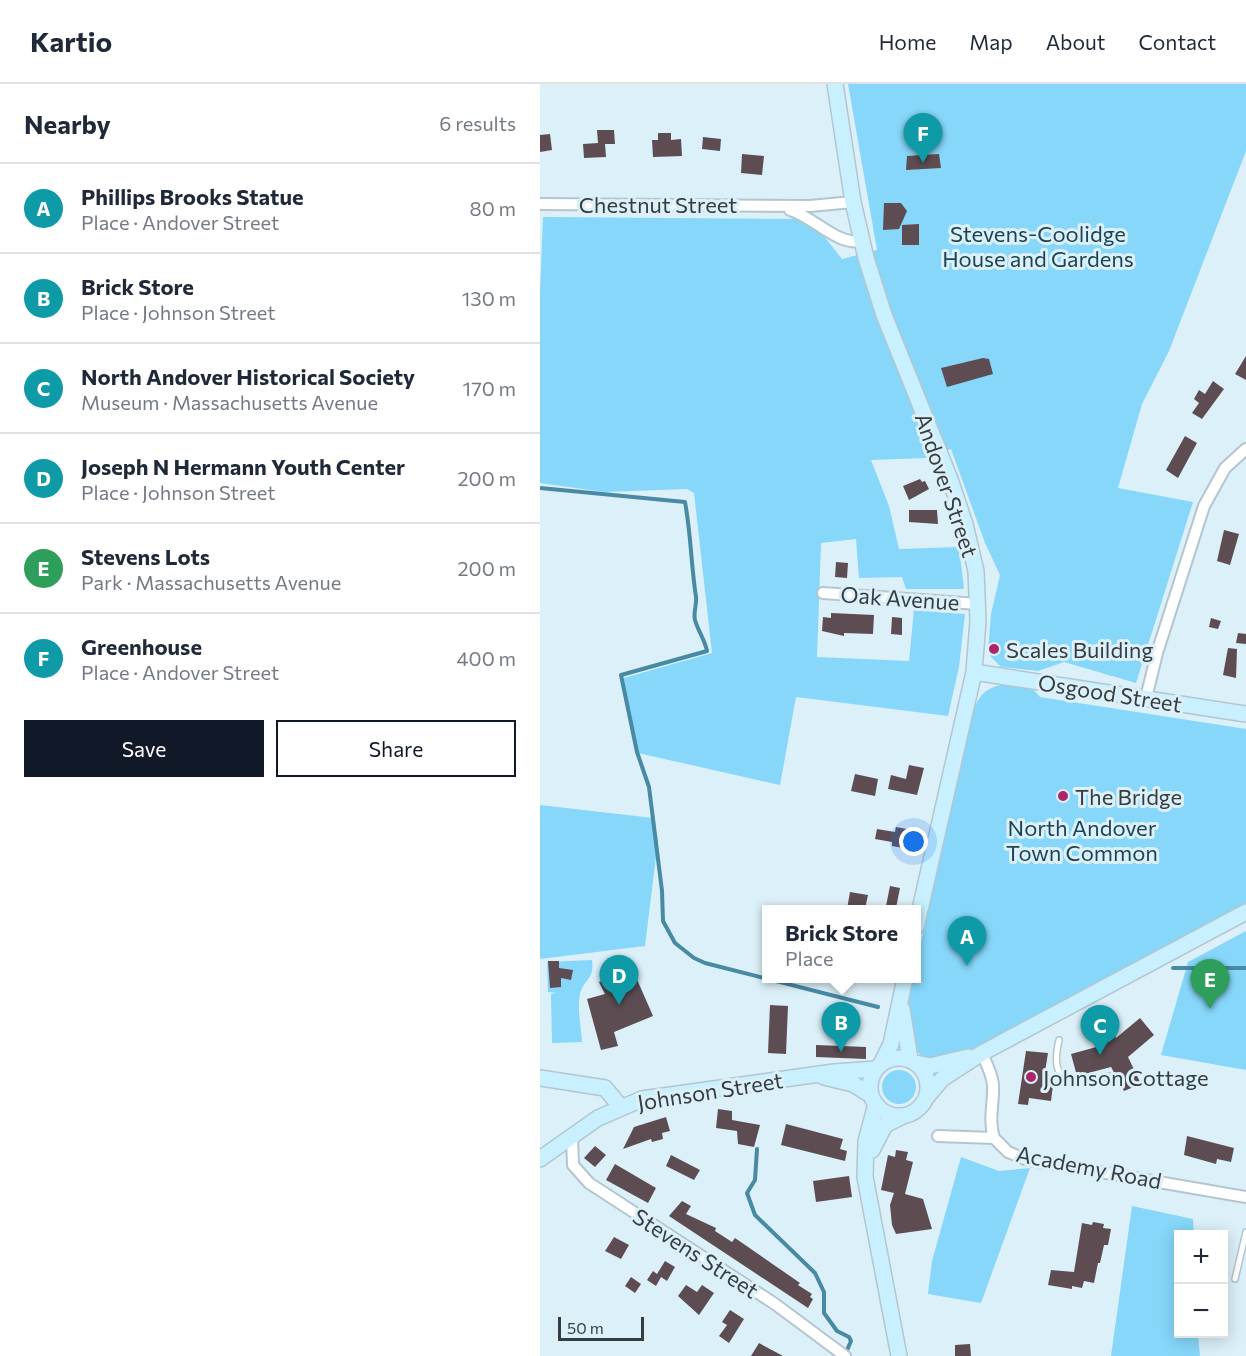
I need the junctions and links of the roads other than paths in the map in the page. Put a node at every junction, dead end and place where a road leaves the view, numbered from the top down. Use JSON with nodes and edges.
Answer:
{"nodes":[{"id":1,"x":835,"y":84,"type":"edge"},
{"id":2,"x":854,"y":202,"type":"junction"},
{"id":3,"x":540,"y":204,"type":"edge"},
{"id":4,"x":776,"y":205,"type":"junction"},
{"id":5,"x":862,"y":241,"type":"junction"},
{"id":6,"x":1246,"y":449,"type":"edge"},
{"id":7,"x":823,"y":593,"type":"dead end"},
{"id":8,"x":978,"y":604,"type":"junction"},
{"id":9,"x":974,"y":672,"type":"junction"},
{"id":10,"x":1146,"y":698,"type":"junction"},
{"id":11,"x":1246,"y":714,"type":"edge"},
{"id":12,"x":921,"y":905,"type":"edge"},
{"id":13,"x":1246,"y":912,"type":"edge"},
{"id":14,"x":904,"y":983,"type":"edge"},
{"id":15,"x":901,"y":1000,"type":"junction"},
{"id":16,"x":1059,"y":1040,"type":"dead end"},
{"id":17,"x":982,"y":1053,"type":"junction"},
{"id":18,"x":913,"y":1061,"type":"junction"},
{"id":19,"x":878,"y":1067,"type":"junction"},
{"id":20,"x":818,"y":1075,"type":"junction"},
{"id":21,"x":1109,"y":1076,"type":"dead end"},
{"id":22,"x":540,"y":1078,"type":"edge"},
{"id":23,"x":926,"y":1098,"type":"junction"},
{"id":24,"x":874,"y":1100,"type":"junction"},
{"id":25,"x":620,"y":1106,"type":"junction"},
{"id":26,"x":903,"y":1116,"type":"junction"},
{"id":27,"x":938,"y":1136,"type":"dead end"},
{"id":28,"x":572,"y":1137,"type":"junction"},
{"id":29,"x":994,"y":1138,"type":"junction"},
{"id":30,"x":540,"y":1159,"type":"edge"},
{"id":31,"x":867,"y":1161,"type":"junction"},
{"id":32,"x":1246,"y":1197,"type":"edge"},
{"id":33,"x":1246,"y":1232,"type":"edge"},
{"id":34,"x":1235,"y":1279,"type":"dead end"},
{"id":35,"x":841,"y":1353,"type":"edge"},
{"id":36,"x":899,"y":1356,"type":"edge"}],
"edges":[{"from":1,"to":2,"type":"main road","name":"Andover Street"},
{"from":2,"to":4,"type":"street","name":"Chestnut Street"},
{"from":2,"to":5,"type":"main road","name":"Andover Street"},
{"from":3,"to":4,"type":"street","name":"Chestnut Street"},
{"from":4,"to":5,"type":"street","name":"Chestnut Street"},
{"from":5,"to":8,"type":"main road","name":"Andover Street"},
{"from":6,"to":10,"type":"street"},
{"from":7,"to":8,"type":"street","name":"Oak Avenue"},
{"from":8,"to":9,"type":"main road","name":"Andover Street"},
{"from":9,"to":10,"type":"main road","name":"Osgood Street"},
{"from":9,"to":12,"type":"main road","name":"Andover Street"},
{"from":10,"to":11,"type":"main road","name":"Osgood Street"},
{"from":13,"to":17,"type":"main road"},
{"from":14,"to":15,"type":"main road"},
{"from":15,"to":18,"type":"main road"},
{"from":15,"to":19,"type":"main road"},
{"from":16,"to":21,"type":"lane"},
{"from":17,"to":18,"type":"main road"},
{"from":17,"to":23,"type":"main road"},
{"from":17,"to":29,"type":"street"},
{"from":18,"to":19,"type":"main road"},
{"from":18,"to":23,"type":"main road"},
{"from":19,"to":20,"type":"main road","name":"Johnson Street"},
{"from":19,"to":24,"type":"main road"},
{"from":20,"to":24,"type":"main road","name":"Johnson Street"},
{"from":20,"to":25,"type":"main road","name":"Johnson Street"},
{"from":22,"to":25,"type":"main road","name":"Johnson Street"},
{"from":23,"to":26,"type":"main road"},
{"from":24,"to":26,"type":"main road"},
{"from":24,"to":31,"type":"main road"},
{"from":25,"to":28,"type":"main road"},
{"from":26,"to":31,"type":"main road"},
{"from":27,"to":29,"type":"street","name":"Academy Road"},
{"from":28,"to":30,"type":"main road"},
{"from":28,"to":35,"type":"street","name":"Stevens Street"},
{"from":29,"to":32,"type":"street","name":"Academy Road"},
{"from":31,"to":36,"type":"main road"},
{"from":33,"to":34,"type":"lane"}]}
